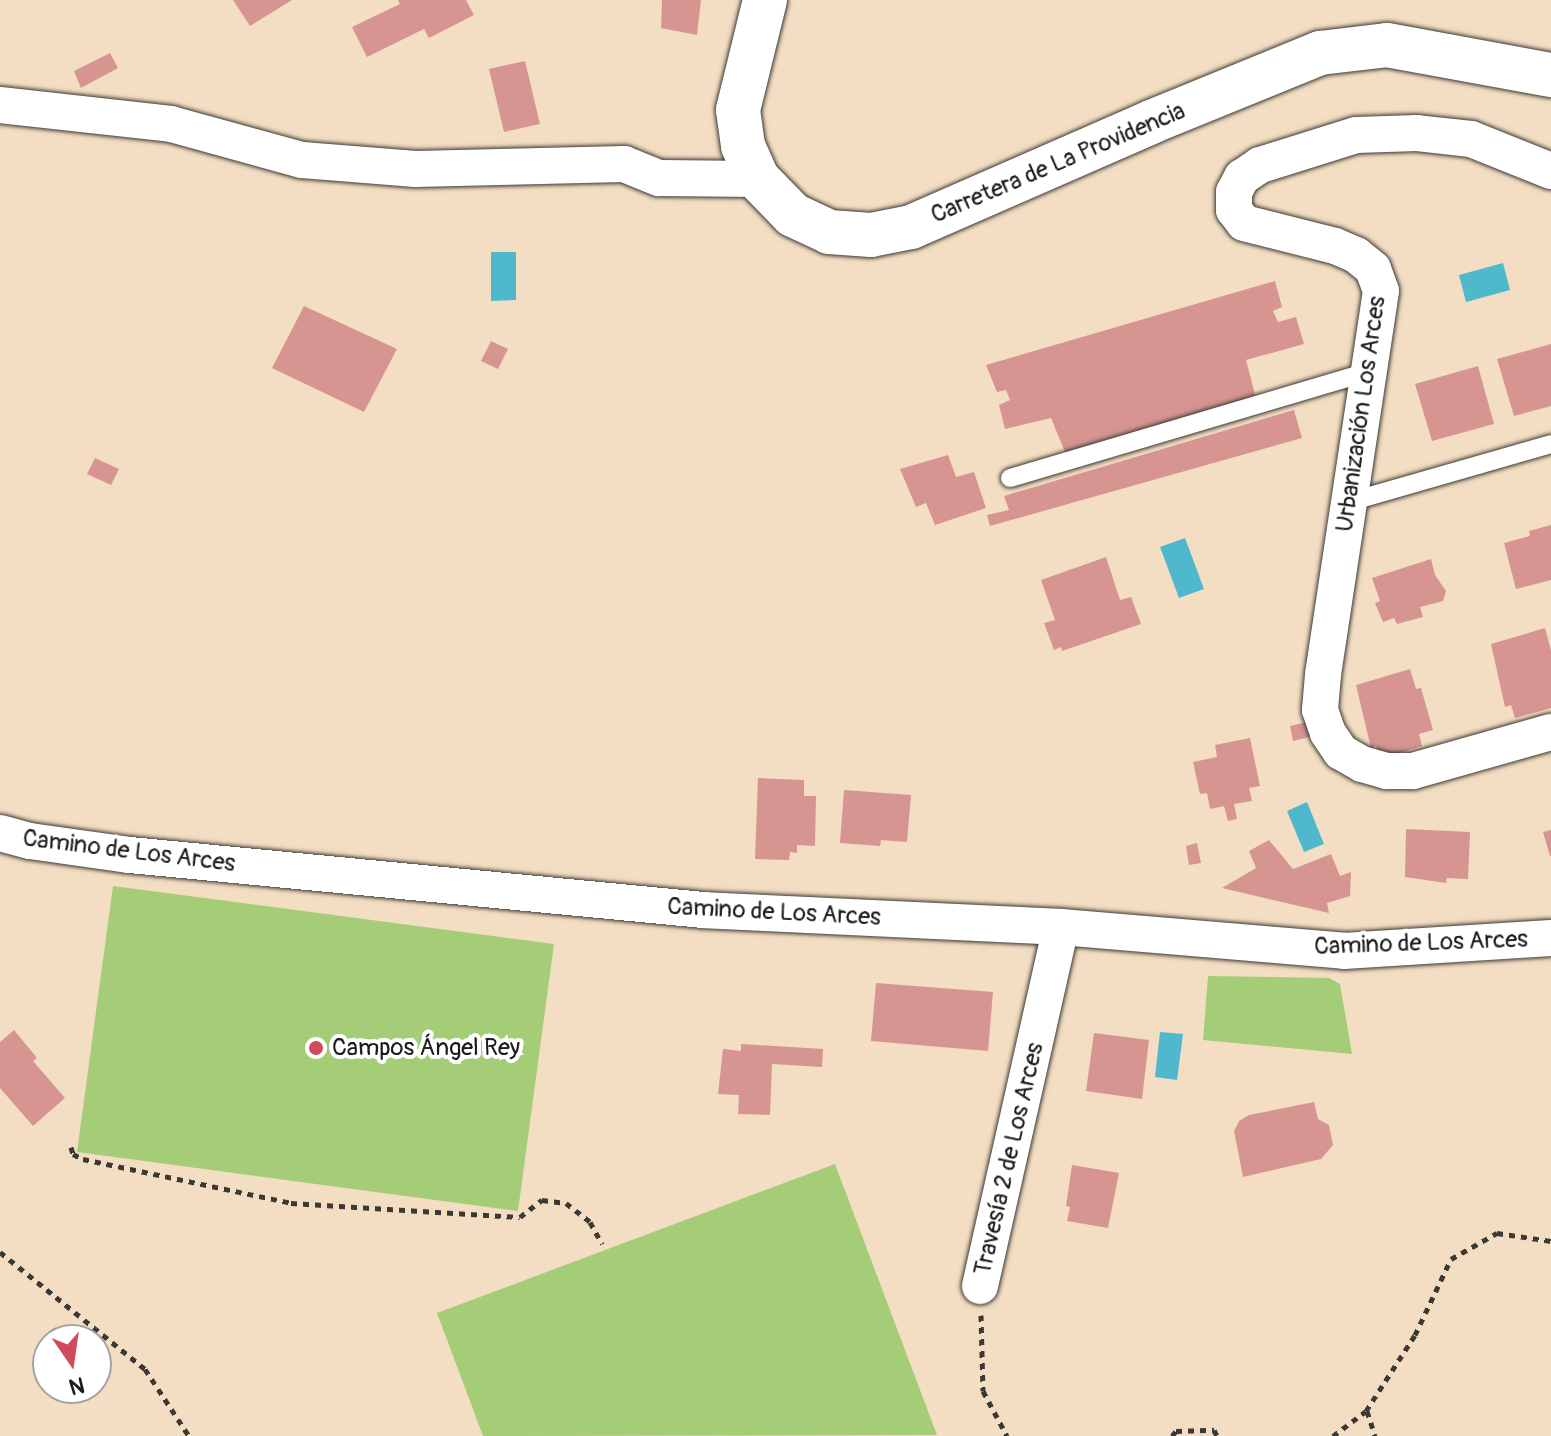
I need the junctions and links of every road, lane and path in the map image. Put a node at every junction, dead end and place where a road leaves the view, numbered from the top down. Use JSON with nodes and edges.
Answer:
{"nodes":[{"id":1,"x":765,"y":0,"type":"edge"},
{"id":2,"x":1551,"y":75,"type":"edge"},
{"id":3,"x":0,"y":105,"type":"edge"},
{"id":4,"x":1551,"y":171,"type":"edge"},
{"id":5,"x":758,"y":179,"type":"junction"},
{"id":6,"x":1369,"y":372,"type":"junction"},
{"id":7,"x":1551,"y":444,"type":"edge"},
{"id":8,"x":1010,"y":478,"type":"dead end"},
{"id":9,"x":1349,"y":502,"type":"junction"},
{"id":10,"x":1551,"y":732,"type":"edge"},
{"id":11,"x":0,"y":833,"type":"edge"},
{"id":12,"x":1061,"y":927,"type":"junction"},
{"id":13,"x":1551,"y":938,"type":"edge"},
{"id":14,"x":71,"y":1147,"type":"dead end"},
{"id":15,"x":1551,"y":1241,"type":"edge"},
{"id":16,"x":602,"y":1244,"type":"dead end"},
{"id":17,"x":0,"y":1252,"type":"edge"},
{"id":18,"x":980,"y":1286,"type":"joint"},
{"id":19,"x":1366,"y":1411,"type":"junction"},
{"id":20,"x":189,"y":1436,"type":"edge"},
{"id":21,"x":1007,"y":1436,"type":"edge"},
{"id":22,"x":1172,"y":1436,"type":"edge"},
{"id":23,"x":1217,"y":1436,"type":"edge"},
{"id":24,"x":1333,"y":1436,"type":"edge"},
{"id":25,"x":1375,"y":1436,"type":"edge"}],
"edges":[{"from":1,"to":5,"type":"street","name":"Carretera de La Providencia"},
{"from":2,"to":5,"type":"street","name":"Carretera de La Providencia"},
{"from":3,"to":5,"type":"street"},
{"from":4,"to":6,"type":"street","name":"Urbanización Los Arces"},
{"from":6,"to":8,"type":"lane"},
{"from":6,"to":9,"type":"street","name":"Urbanización Los Arces"},
{"from":7,"to":9,"type":"lane"},
{"from":9,"to":10,"type":"street","name":"Urbanización Los Arces"},
{"from":11,"to":12,"type":"street","name":"Camino de Los Arces"},
{"from":12,"to":13,"type":"street","name":"Camino de Los Arces"},
{"from":12,"to":18,"type":"street","name":"Travesía 2 de Los Arces"},
{"from":14,"to":16,"type":"path"},
{"from":15,"to":19,"type":"path"},
{"from":17,"to":20,"type":"path"},
{"from":18,"to":21,"type":"path","name":"Travesía 2 de Los Arces"},
{"from":19,"to":24,"type":"path"},
{"from":19,"to":25,"type":"path"},
{"from":22,"to":23,"type":"path"}]}
